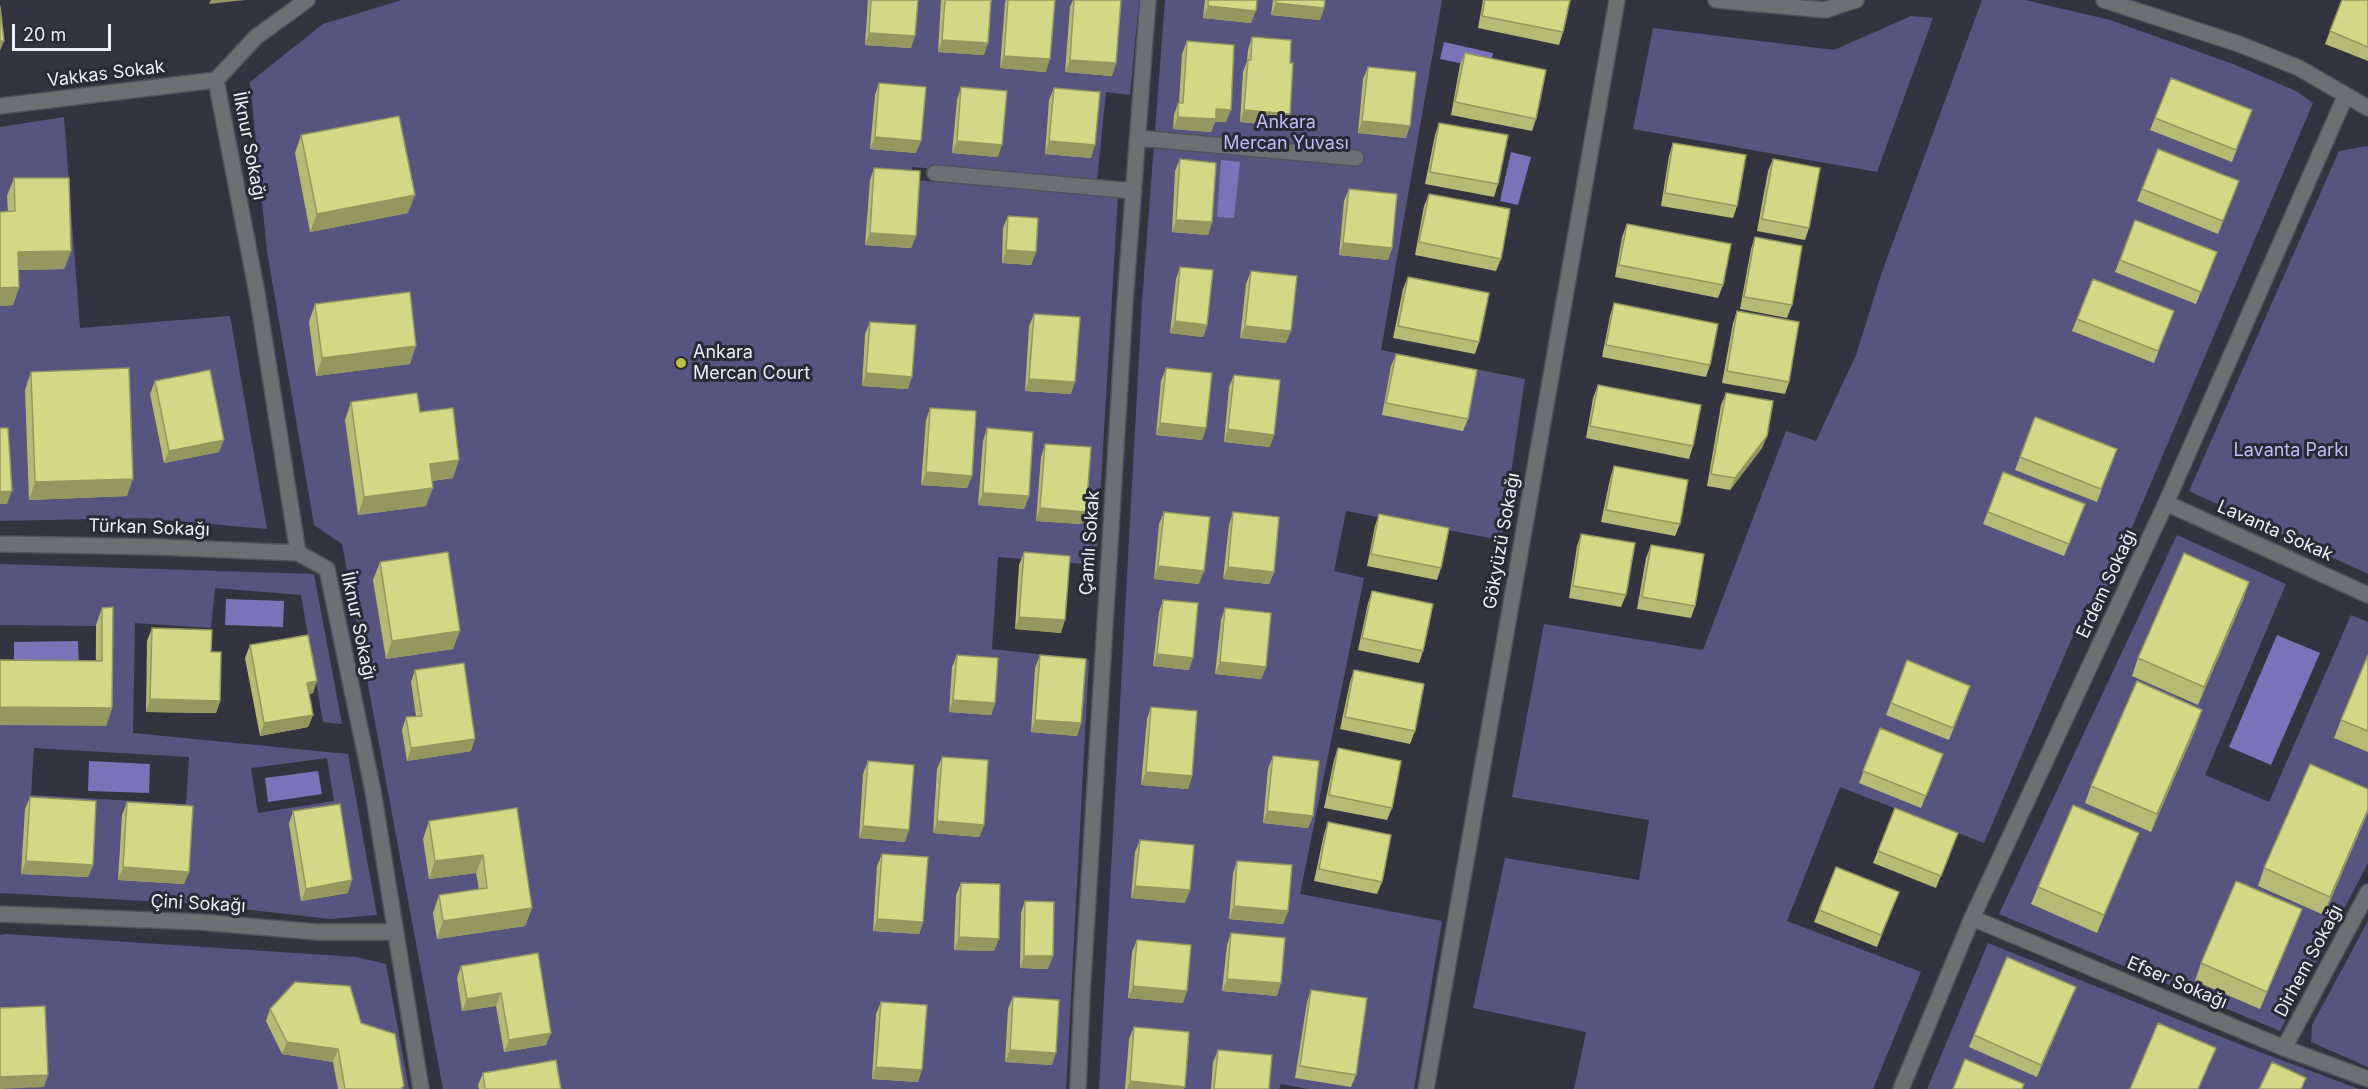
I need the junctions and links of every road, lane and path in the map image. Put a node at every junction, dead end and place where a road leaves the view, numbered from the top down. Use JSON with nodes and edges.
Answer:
{"nodes":[{"id":1,"x":308,"y":0,"type":"edge"},
{"id":2,"x":1148,"y":0,"type":"edge"},
{"id":3,"x":1617,"y":0,"type":"edge"},
{"id":4,"x":1716,"y":0,"type":"edge"},
{"id":5,"x":1856,"y":0,"type":"edge"},
{"id":6,"x":2104,"y":0,"type":"edge"},
{"id":7,"x":216,"y":80,"type":"junction"},
{"id":8,"x":2346,"y":95,"type":"junction"},
{"id":9,"x":0,"y":106,"type":"edge"},
{"id":10,"x":2368,"y":108,"type":"edge"},
{"id":11,"x":1138,"y":138,"type":"junction"},
{"id":12,"x":1356,"y":158,"type":"dead end"},
{"id":13,"x":935,"y":173,"type":"dead end"},
{"id":14,"x":1134,"y":191,"type":"junction"},
{"id":15,"x":2166,"y":503,"type":"junction"},
{"id":16,"x":0,"y":544,"type":"edge"},
{"id":17,"x":298,"y":553,"type":"junction"},
{"id":18,"x":2368,"y":595,"type":"edge"},
{"id":19,"x":2368,"y":892,"type":"edge"},
{"id":20,"x":0,"y":914,"type":"edge"},
{"id":21,"x":1972,"y":918,"type":"junction"},
{"id":22,"x":394,"y":932,"type":"junction"},
{"id":23,"x":2284,"y":1048,"type":"junction"},
{"id":24,"x":2368,"y":1079,"type":"edge"},
{"id":25,"x":421,"y":1089,"type":"edge"},
{"id":26,"x":1078,"y":1089,"type":"edge"},
{"id":27,"x":1426,"y":1089,"type":"edge"},
{"id":28,"x":1901,"y":1089,"type":"edge"}],
"edges":[{"from":1,"to":7,"type":"street"},
{"from":2,"to":11,"type":"street","name":"Çamlı Sokak"},
{"from":3,"to":27,"type":"street","name":"Gökyüzü Sokağı"},
{"from":4,"to":5,"type":"street"},
{"from":6,"to":8,"type":"street"},
{"from":7,"to":9,"type":"street","name":"Vakkas Sokak"},
{"from":7,"to":17,"type":"street","name":"İlknur Sokağı"},
{"from":8,"to":10,"type":"street"},
{"from":8,"to":15,"type":"street","name":"Erdem Sokağı"},
{"from":11,"to":12,"type":"street"},
{"from":11,"to":14,"type":"street","name":"Çamlı Sokak"},
{"from":13,"to":14,"type":"street"},
{"from":14,"to":26,"type":"street","name":"Çamlı Sokak"},
{"from":15,"to":18,"type":"street","name":"Lavanta Sokak"},
{"from":15,"to":21,"type":"street","name":"Erdem Sokağı"},
{"from":16,"to":17,"type":"street","name":"Türkan Sokağı"},
{"from":17,"to":22,"type":"street","name":"İlknur Sokağı"},
{"from":19,"to":23,"type":"street","name":"Dirhem Sokağı"},
{"from":20,"to":22,"type":"street","name":"Çini Sokağı"},
{"from":21,"to":23,"type":"street","name":"Efser Sokağı"},
{"from":21,"to":28,"type":"street","name":"Erdem Sokağı"},
{"from":22,"to":25,"type":"street","name":"İlknur Sokağı"},
{"from":23,"to":24,"type":"street","name":"Efser Sokağı"}]}
